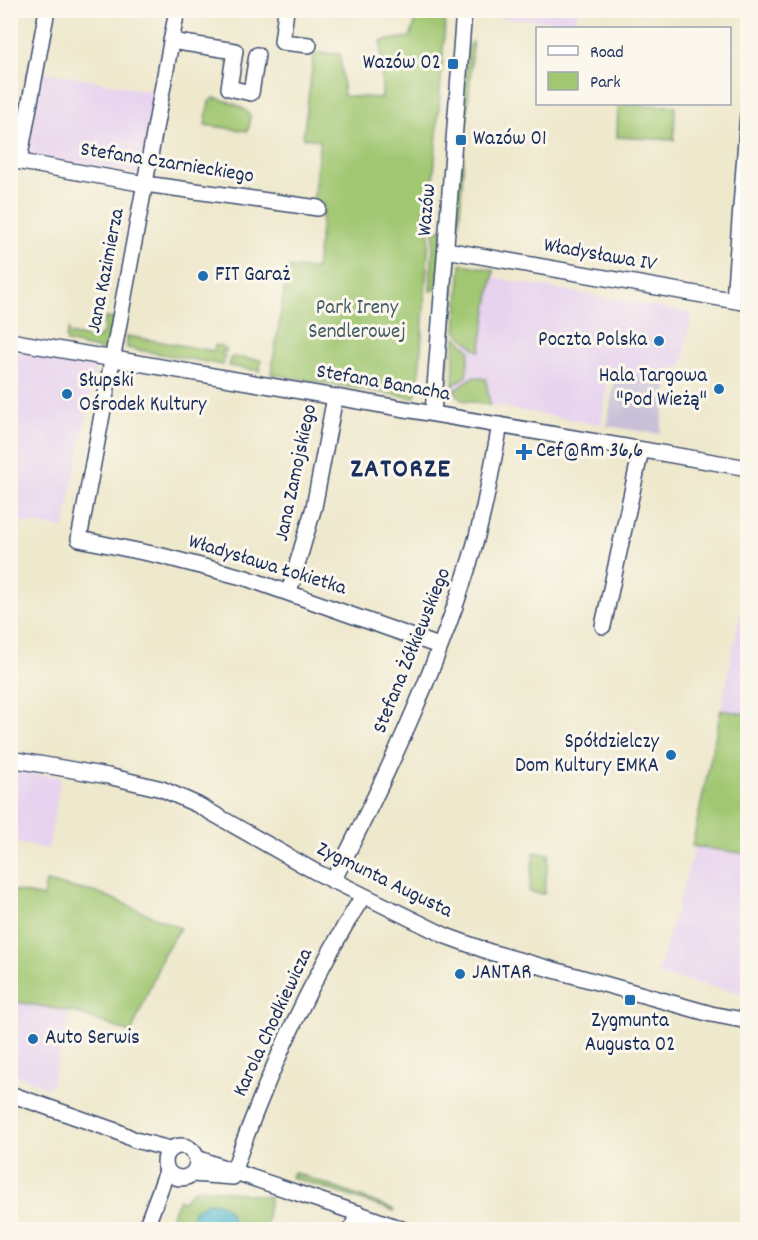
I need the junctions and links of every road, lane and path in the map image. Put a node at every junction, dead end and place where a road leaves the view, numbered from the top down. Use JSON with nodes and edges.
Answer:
{"nodes":[{"id":1,"x":47,"y":10,"type":"edge"},
{"id":2,"x":177,"y":10,"type":"edge"},
{"id":3,"x":286,"y":10,"type":"edge"},
{"id":4,"x":464,"y":10,"type":"edge"},
{"id":5,"x":171,"y":41,"type":"junction"},
{"id":6,"x":309,"y":45,"type":"dead end"},
{"id":7,"x":257,"y":55,"type":"dead end"},
{"id":8,"x":747,"y":114,"type":"edge"},
{"id":9,"x":15,"y":161,"type":"edge"},
{"id":10,"x":145,"y":184,"type":"junction"},
{"id":11,"x":318,"y":208,"type":"dead end"},
{"id":12,"x":446,"y":250,"type":"junction"},
{"id":13,"x":741,"y":302,"type":"edge"},
{"id":14,"x":10,"y":341,"type":"edge"},
{"id":15,"x":112,"y":358,"type":"junction"},
{"id":16,"x":335,"y":397,"type":"junction"},
{"id":17,"x":433,"y":413,"type":"junction"},
{"id":18,"x":500,"y":425,"type":"junction"},
{"id":19,"x":641,"y":450,"type":"junction"},
{"id":20,"x":747,"y":468,"type":"edge"},
{"id":21,"x":79,"y":538,"type":"joint"},
{"id":22,"x":289,"y":592,"type":"junction"},
{"id":23,"x":603,"y":626,"type":"dead end"},
{"id":24,"x":439,"y":646,"type":"junction"},
{"id":25,"x":10,"y":759,"type":"edge"},
{"id":26,"x":333,"y":881,"type":"junction"},
{"id":27,"x":363,"y":896,"type":"junction"},
{"id":28,"x":747,"y":1021,"type":"edge"},
{"id":29,"x":10,"y":1094,"type":"edge"},
{"id":30,"x":197,"y":1158,"type":"junction"},
{"id":31,"x":167,"y":1160,"type":"junction"},
{"id":32,"x":233,"y":1172,"type":"junction"},
{"id":33,"x":187,"y":1176,"type":"junction"},
{"id":34,"x":251,"y":1178,"type":"junction"},
{"id":35,"x":156,"y":1205,"type":"junction"},
{"id":36,"x":358,"y":1213,"type":"junction"},
{"id":37,"x":145,"y":1230,"type":"edge"},
{"id":38,"x":351,"y":1230,"type":"edge"},
{"id":39,"x":404,"y":1230,"type":"edge"}],
"edges":[{"from":1,"to":9,"type":"street"},
{"from":2,"to":5,"type":"street","name":"Jana Kazimierza"},
{"from":3,"to":6,"type":"street"},
{"from":4,"to":12,"type":"street","name":"Wazów"},
{"from":5,"to":7,"type":"street"},
{"from":5,"to":10,"type":"street","name":"Jana Kazimierza"},
{"from":8,"to":13,"type":"street"},
{"from":9,"to":10,"type":"street","name":"Stefana Czarnieckiego"},
{"from":10,"to":11,"type":"street","name":"Stefana Czarnieckiego"},
{"from":10,"to":15,"type":"street","name":"Jana Kazimierza"},
{"from":12,"to":13,"type":"street","name":"Władysława IV"},
{"from":12,"to":17,"type":"street","name":"Wazów"},
{"from":14,"to":15,"type":"street","name":"Stefana Banacha"},
{"from":15,"to":16,"type":"street","name":"Stefana Banacha"},
{"from":15,"to":21,"type":"street","name":"Jana Kazimierza"},
{"from":16,"to":17,"type":"street","name":"Stefana Banacha"},
{"from":16,"to":22,"type":"street","name":"Jana Zamojskiego"},
{"from":17,"to":18,"type":"street","name":"Stefana Banacha"},
{"from":18,"to":19,"type":"street","name":"Stefana Banacha"},
{"from":18,"to":24,"type":"street","name":"Stefana Żółkiewskiego"},
{"from":19,"to":20,"type":"street","name":"Stefana Banacha"},
{"from":19,"to":23,"type":"street"},
{"from":21,"to":22,"type":"street","name":"Władysława Łokietka"},
{"from":22,"to":24,"type":"street","name":"Władysława Łokietka"},
{"from":24,"to":26,"type":"street","name":"Stefana Żółkiewskiego"},
{"from":25,"to":26,"type":"street","name":"Zygmunta Augusta"},
{"from":26,"to":27,"type":"street","name":"Zygmunta Augusta"},
{"from":27,"to":28,"type":"street","name":"Zygmunta Augusta"},
{"from":27,"to":32,"type":"street","name":"Karola Chodkiewicza"},
{"from":29,"to":31,"type":"street"},
{"from":30,"to":31,"type":"street"},
{"from":30,"to":32,"type":"street"},
{"from":30,"to":33,"type":"street"},
{"from":31,"to":33,"type":"street"},
{"from":31,"to":35,"type":"street"},
{"from":32,"to":34,"type":"street"},
{"from":33,"to":34,"type":"street"},
{"from":33,"to":35,"type":"street"},
{"from":34,"to":36,"type":"street"},
{"from":35,"to":37,"type":"street"},
{"from":36,"to":38,"type":"street"},
{"from":36,"to":39,"type":"street"}]}
